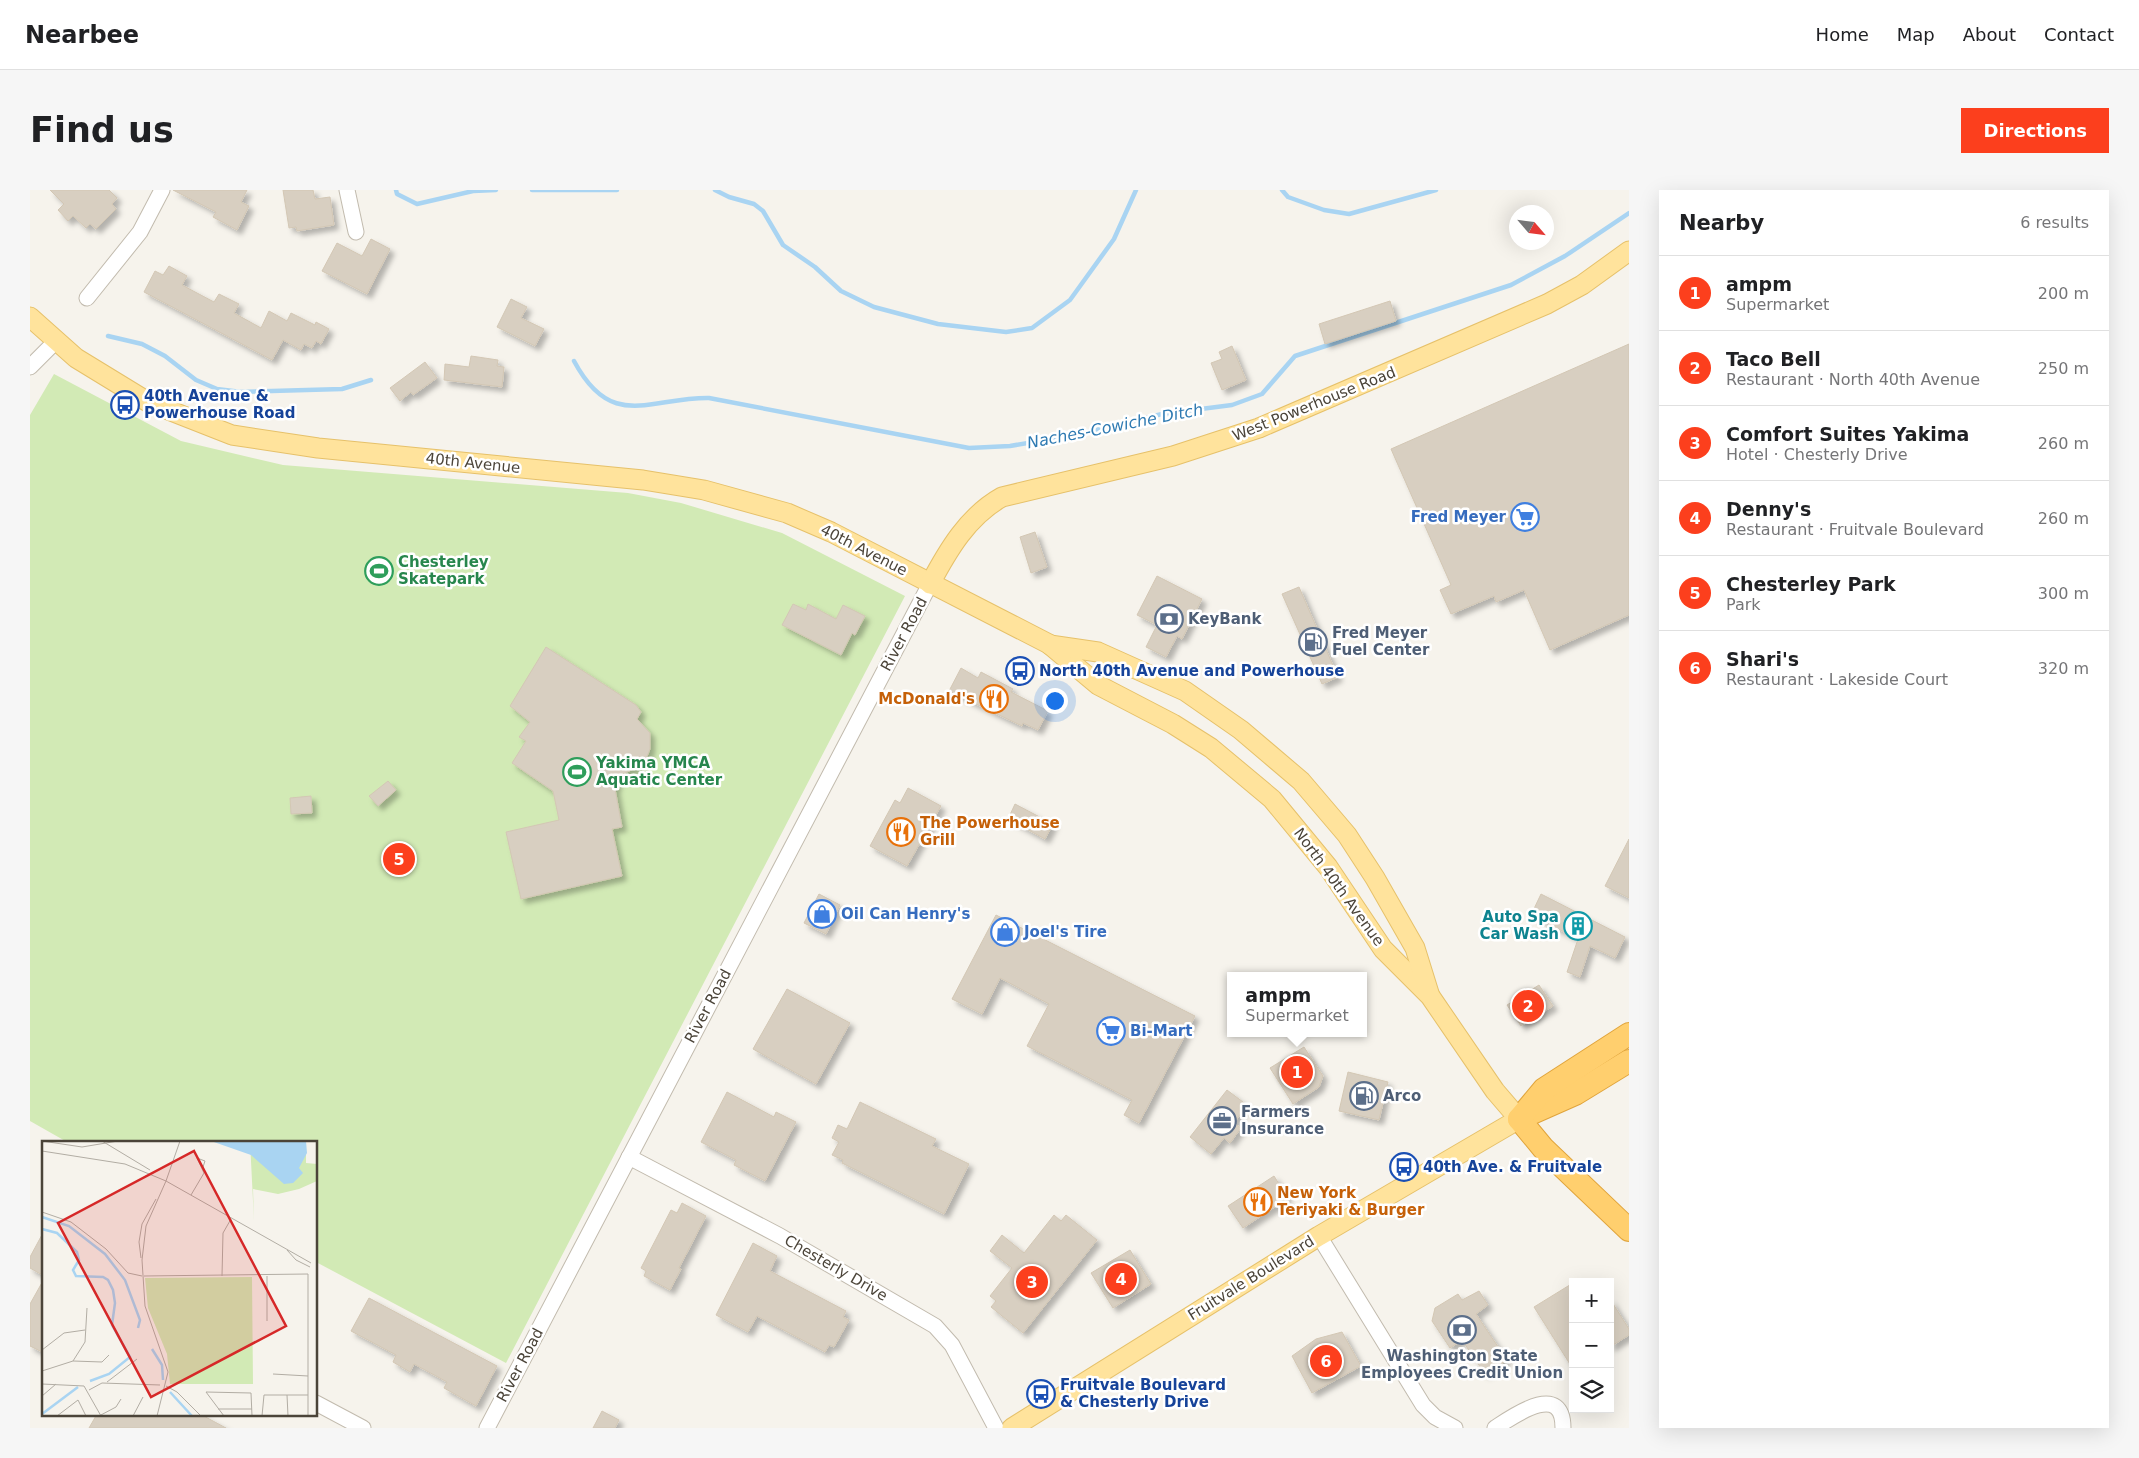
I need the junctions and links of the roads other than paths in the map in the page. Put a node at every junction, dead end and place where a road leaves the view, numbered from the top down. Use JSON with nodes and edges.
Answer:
{"nodes":[{"id":1,"x":162,"y":190,"type":"edge"},
{"id":2,"x":347,"y":190,"type":"edge"},
{"id":3,"x":356,"y":232,"type":"dead end"},
{"id":4,"x":1629,"y":251,"type":"edge"},
{"id":5,"x":87,"y":298,"type":"dead end"},
{"id":6,"x":30,"y":317,"type":"edge"},
{"id":7,"x":56,"y":341,"type":"junction"},
{"id":8,"x":30,"y":367,"type":"edge"},
{"id":9,"x":930,"y":584,"type":"junction"},
{"id":10,"x":1049,"y":644,"type":"junction"},
{"id":11,"x":1430,"y":996,"type":"junction"},
{"id":12,"x":1629,"y":1034,"type":"edge"},
{"id":13,"x":1629,"y":1061,"type":"edge"},
{"id":14,"x":1519,"y":1119,"type":"junction"},
{"id":15,"x":629,"y":1157,"type":"junction"},
{"id":16,"x":1629,"y":1230,"type":"edge"},
{"id":17,"x":1318,"y":1236,"type":"junction"},
{"id":18,"x":318,"y":1404,"type":"edge"},
{"id":19,"x":363,"y":1428,"type":"edge"},
{"id":20,"x":487,"y":1428,"type":"edge"},
{"id":21,"x":996,"y":1428,"type":"edge"},
{"id":22,"x":1012,"y":1428,"type":"edge"},
{"id":23,"x":1455,"y":1428,"type":"edge"},
{"id":24,"x":1495,"y":1428,"type":"edge"},
{"id":25,"x":1563,"y":1428,"type":"edge"}],
"edges":[{"from":1,"to":5,"type":"street"},
{"from":2,"to":3,"type":"street"},
{"from":4,"to":9,"type":"main road","name":"West Powerhouse Road"},
{"from":6,"to":7,"type":"main road","name":"40th Avenue"},
{"from":7,"to":8,"type":"street"},
{"from":7,"to":9,"type":"main road","name":"40th Avenue"},
{"from":9,"to":10,"type":"main road","name":"North 40th Avenue"},
{"from":9,"to":15,"type":"street","name":"River Road"},
{"from":10,"to":11,"type":"main road","name":"North 40th Avenue"},
{"from":10,"to":11,"type":"main road","name":"North 40th Avenue"},
{"from":11,"to":14,"type":"main road","name":"North 40th Avenue"},
{"from":12,"to":14,"type":"highway"},
{"from":13,"to":14,"type":"highway"},
{"from":14,"to":16,"type":"highway"},
{"from":14,"to":17,"type":"main road","name":"Fruitvale Boulevard"},
{"from":15,"to":20,"type":"street","name":"River Road"},
{"from":15,"to":21,"type":"street","name":"Chesterly Drive"},
{"from":17,"to":22,"type":"main road","name":"Fruitvale Boulevard"},
{"from":17,"to":23,"type":"street"},
{"from":18,"to":19,"type":"street"},
{"from":24,"to":25,"type":"street"}]}
